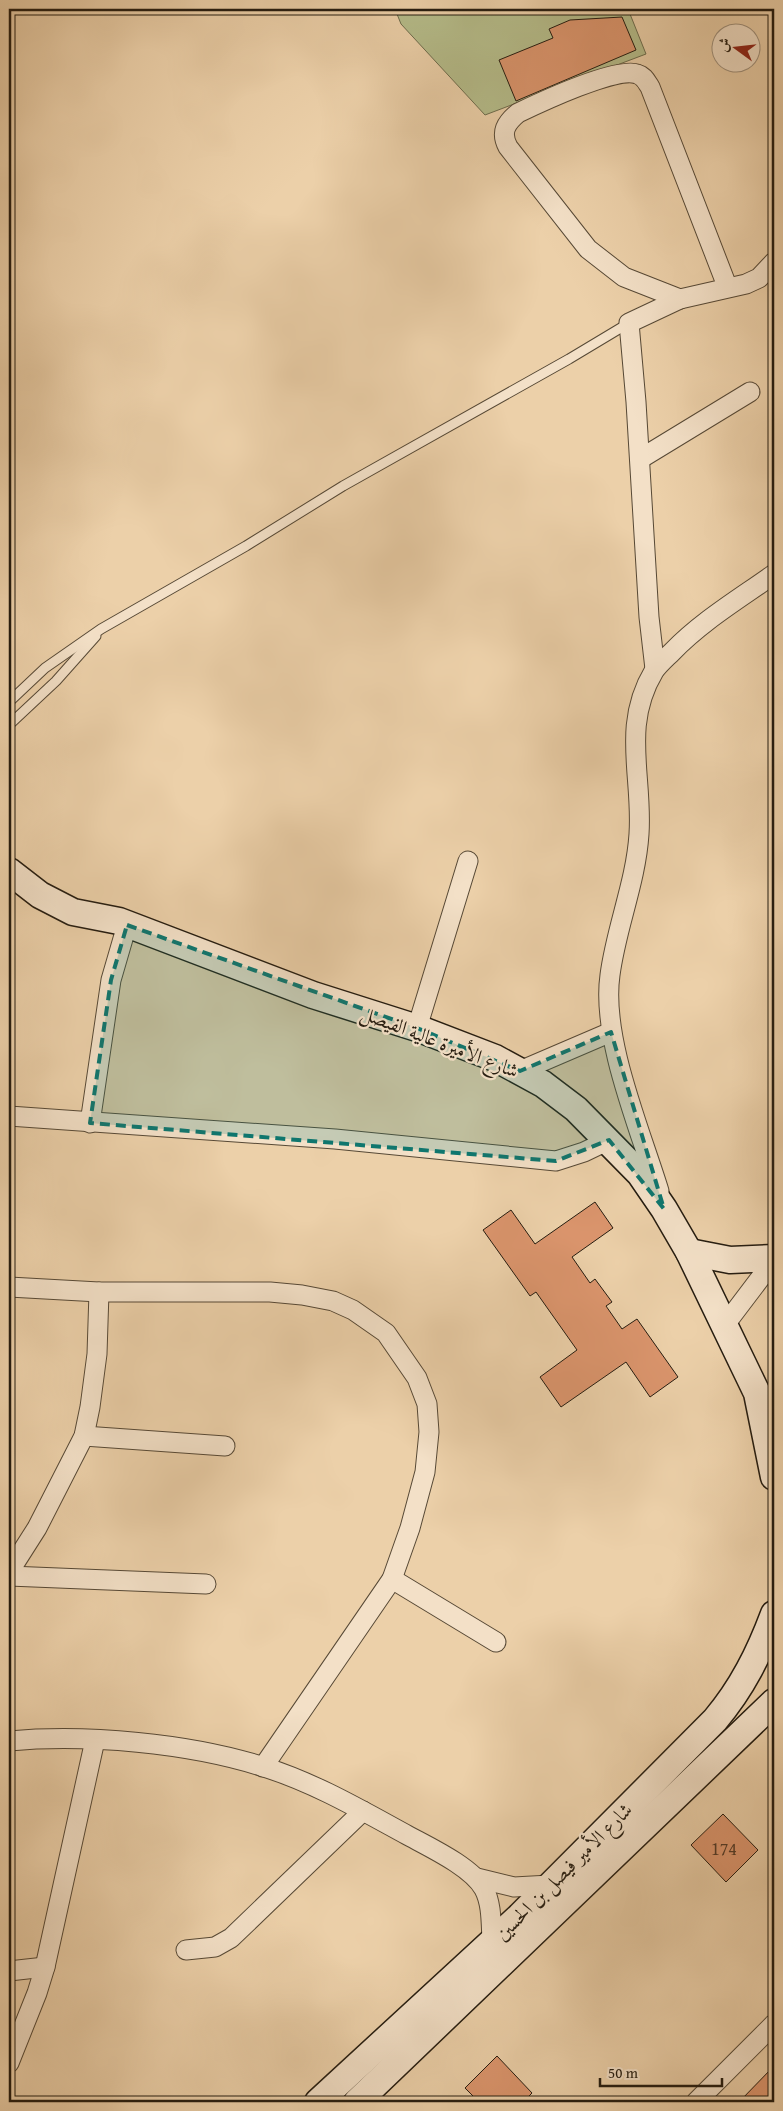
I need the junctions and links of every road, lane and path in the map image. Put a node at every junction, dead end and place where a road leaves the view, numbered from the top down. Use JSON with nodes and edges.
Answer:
{"nodes":[{"id":1,"x":774,"y":262,"type":"edge"},
{"id":2,"x":727,"y":286,"type":"junction"},
{"id":3,"x":680,"y":299,"type":"junction"},
{"id":4,"x":628,"y":323,"type":"junction"},
{"id":5,"x":750,"y":392,"type":"dead end"},
{"id":6,"x":640,"y":459,"type":"junction"},
{"id":7,"x":774,"y":574,"type":"edge"},
{"id":8,"x":101,"y":629,"type":"junction"},
{"id":9,"x":656,"y":669,"type":"junction"},
{"id":10,"x":9,"y":702,"type":"edge"},
{"id":11,"x":9,"y":725,"type":"edge"},
{"id":12,"x":468,"y":861,"type":"dead end"},
{"id":13,"x":10,"y":872,"type":"edge"},
{"id":14,"x":123,"y":923,"type":"junction"},
{"id":15,"x":417,"y":1028,"type":"junction"},
{"id":16,"x":611,"y":1032,"type":"junction"},
{"id":17,"x":520,"y":1071,"type":"junction"},
{"id":18,"x":9,"y":1116,"type":"edge"},
{"id":19,"x":90,"y":1122,"type":"junction"},
{"id":20,"x":609,"y":1140,"type":"junction"},
{"id":21,"x":664,"y":1209,"type":"junction"},
{"id":22,"x":688,"y":1252,"type":"junction"},
{"id":23,"x":774,"y":1259,"type":"edge"},
{"id":24,"x":9,"y":1287,"type":"edge"},
{"id":25,"x":99,"y":1292,"type":"junction"},
{"id":26,"x":724,"y":1326,"type":"junction"},
{"id":27,"x":766,"y":1400,"type":"edge"},
{"id":28,"x":84,"y":1436,"type":"junction"},
{"id":29,"x":225,"y":1446,"type":"dead end"},
{"id":30,"x":774,"y":1476,"type":"edge"},
{"id":31,"x":9,"y":1572,"type":"edge"},
{"id":32,"x":9,"y":1576,"type":"edge"},
{"id":33,"x":392,"y":1579,"type":"junction"},
{"id":34,"x":206,"y":1584,"type":"dead end"},
{"id":35,"x":774,"y":1614,"type":"edge"},
{"id":36,"x":496,"y":1642,"type":"dead end"},
{"id":37,"x":774,"y":1702,"type":"edge"},
{"id":38,"x":95,"y":1740,"type":"junction"},
{"id":39,"x":9,"y":1741,"type":"edge"},
{"id":40,"x":263,"y":1767,"type":"junction"},
{"id":41,"x":363,"y":1811,"type":"junction"},
{"id":42,"x":477,"y":1878,"type":"junction"},
{"id":43,"x":550,"y":1885,"type":"junction"},
{"id":44,"x":492,"y":1941,"type":"junction"},
{"id":45,"x":186,"y":1950,"type":"dead end"},
{"id":46,"x":45,"y":1967,"type":"junction"},
{"id":47,"x":9,"y":1971,"type":"edge"},
{"id":48,"x":774,"y":2024,"type":"edge"},
{"id":49,"x":9,"y":2063,"type":"edge"},
{"id":50,"x":318,"y":2102,"type":"edge"},
{"id":51,"x":357,"y":2102,"type":"edge"},
{"id":52,"x":696,"y":2102,"type":"edge"}],
"edges":[{"from":1,"to":2,"type":"street"},
{"from":2,"to":3,"type":"street"},
{"from":2,"to":3,"type":"street"},
{"from":3,"to":4,"type":"street"},
{"from":4,"to":6,"type":"street"},
{"from":4,"to":8,"type":"lane"},
{"from":5,"to":6,"type":"street"},
{"from":6,"to":9,"type":"street"},
{"from":7,"to":9,"type":"street"},
{"from":8,"to":10,"type":"lane"},
{"from":8,"to":11,"type":"lane"},
{"from":9,"to":16,"type":"street"},
{"from":12,"to":15,"type":"street"},
{"from":13,"to":14,"type":"street","name":"شارع الأميرة عالية الفيصل"},
{"from":14,"to":15,"type":"street","name":"شارع الأميرة عالية الفيصل"},
{"from":14,"to":19,"type":"street"},
{"from":15,"to":17,"type":"street","name":"شارع الأميرة عالية الفيصل"},
{"from":16,"to":17,"type":"street"},
{"from":16,"to":21,"type":"street"},
{"from":17,"to":20,"type":"street","name":"شارع الأميرة عالية الفيصل"},
{"from":18,"to":19,"type":"street"},
{"from":19,"to":20,"type":"street"},
{"from":20,"to":21,"type":"street","name":"شارع الأميرة عالية الفيصل"},
{"from":21,"to":22,"type":"street","name":"شارع الأميرة عالية الفيصل"},
{"from":22,"to":23,"type":"street"},
{"from":22,"to":26,"type":"street","name":"شارع الأميرة عالية الفيصل"},
{"from":23,"to":26,"type":"street"},
{"from":24,"to":25,"type":"street"},
{"from":25,"to":28,"type":"street"},
{"from":25,"to":33,"type":"street"},
{"from":26,"to":27,"type":"street","name":"شارع الأميرة عالية الفيصل"},
{"from":27,"to":30,"type":"street","name":"شارع الأميرة عالية الفيصل"},
{"from":28,"to":29,"type":"street"},
{"from":28,"to":31,"type":"street"},
{"from":32,"to":34,"type":"street"},
{"from":33,"to":36,"type":"street"},
{"from":33,"to":40,"type":"street"},
{"from":35,"to":43,"type":"street","name":"شارع الأمير فيصل بن الحسين"},
{"from":37,"to":51,"type":"street","name":"شارع الأمير فيصل بن الحسين"},
{"from":38,"to":39,"type":"street"},
{"from":38,"to":40,"type":"street"},
{"from":38,"to":46,"type":"street"},
{"from":40,"to":41,"type":"street"},
{"from":41,"to":42,"type":"street"},
{"from":41,"to":45,"type":"street"},
{"from":42,"to":43,"type":"street"},
{"from":42,"to":44,"type":"street"},
{"from":43,"to":44,"type":"street","name":"شارع الأمير فيصل بن الحسين"},
{"from":44,"to":50,"type":"street","name":"شارع الأمير فيصل بن الحسين"},
{"from":46,"to":47,"type":"street"},
{"from":46,"to":49,"type":"street"},
{"from":48,"to":52,"type":"street"}]}
